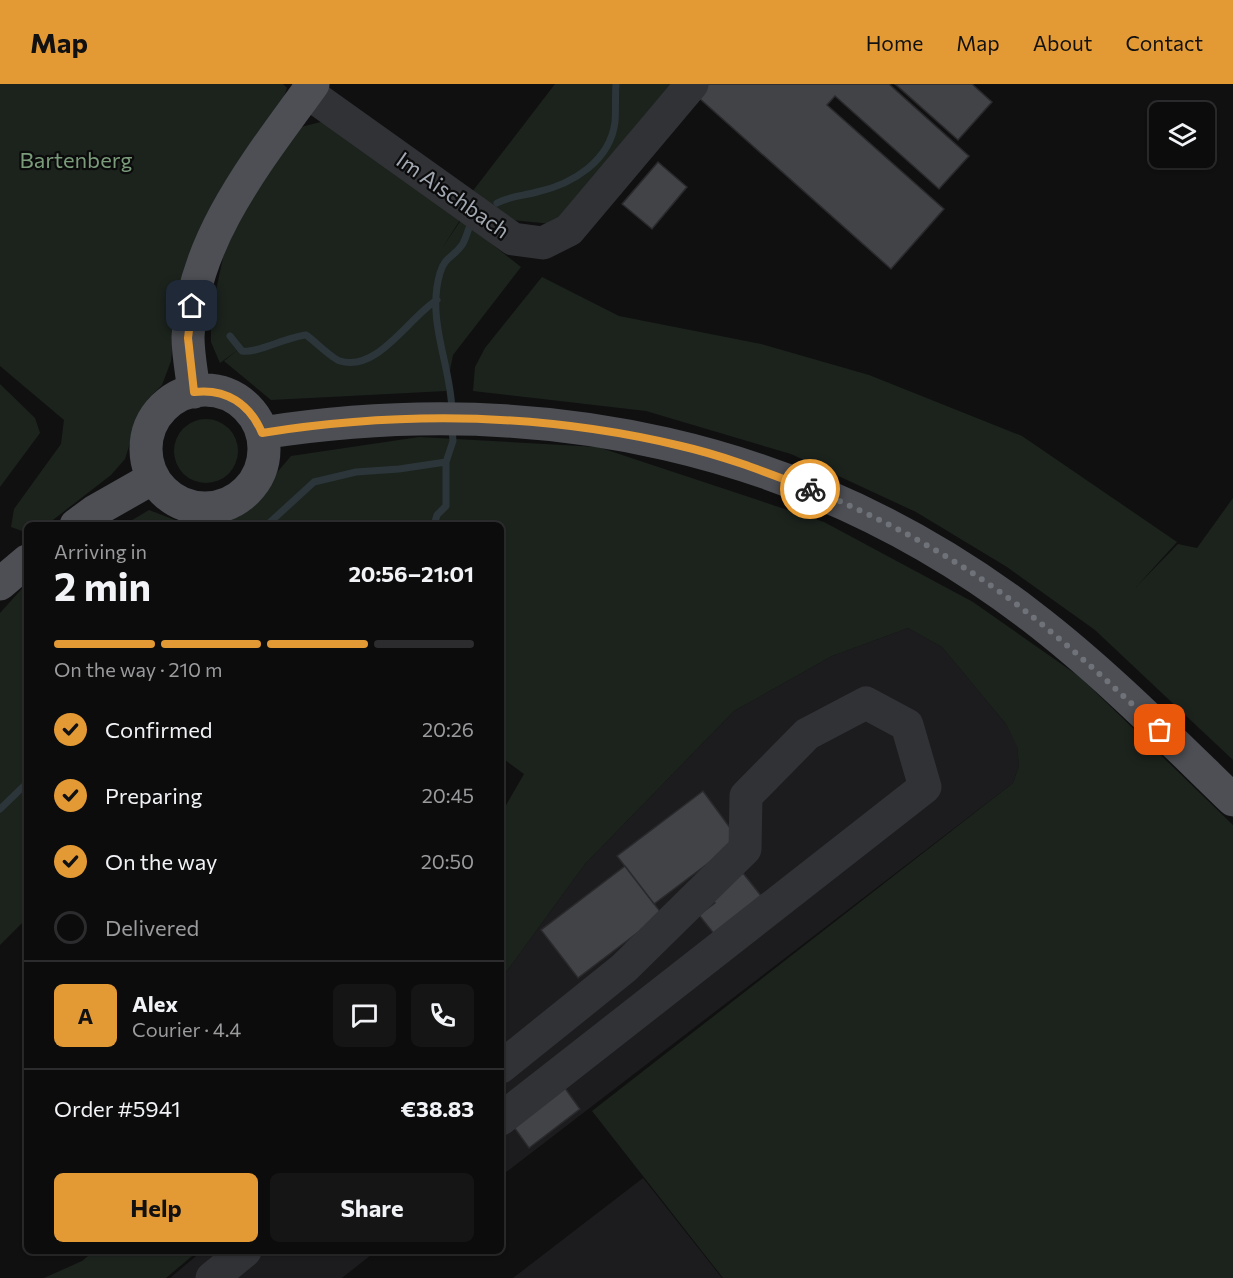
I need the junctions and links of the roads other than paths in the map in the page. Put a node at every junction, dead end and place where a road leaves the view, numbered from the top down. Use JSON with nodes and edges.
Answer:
{"nodes":[{"id":1,"x":692,"y":84,"type":"edge"},
{"id":2,"x":310,"y":88,"type":"edge"},
{"id":3,"x":194,"y":392,"type":"junction"},
{"id":4,"x":262,"y":433,"type":"junction"},
{"id":5,"x":153,"y":478,"type":"junction"},
{"id":6,"x":80,"y":522,"type":"edge"},
{"id":7,"x":24,"y":564,"type":"edge"},
{"id":8,"x":0,"y":584,"type":"edge"},
{"id":9,"x":1233,"y":800,"type":"edge"},
{"id":10,"x":504,"y":1065,"type":"edge"},
{"id":11,"x":504,"y":1117,"type":"edge"},
{"id":12,"x":241,"y":1254,"type":"edge"},
{"id":13,"x":212,"y":1278,"type":"edge"}],
"edges":[{"from":1,"to":2,"type":"lane","name":"Im Aischbach"},
{"from":2,"to":3,"type":"main road"},
{"from":3,"to":4,"type":"main road"},
{"from":3,"to":5,"type":"main road"},
{"from":4,"to":5,"type":"main road"},
{"from":4,"to":9,"type":"main road"},
{"from":5,"to":6,"type":"main road"},
{"from":7,"to":8,"type":"main road"},
{"from":10,"to":11,"type":"lane"},
{"from":12,"to":13,"type":"lane"}]}
